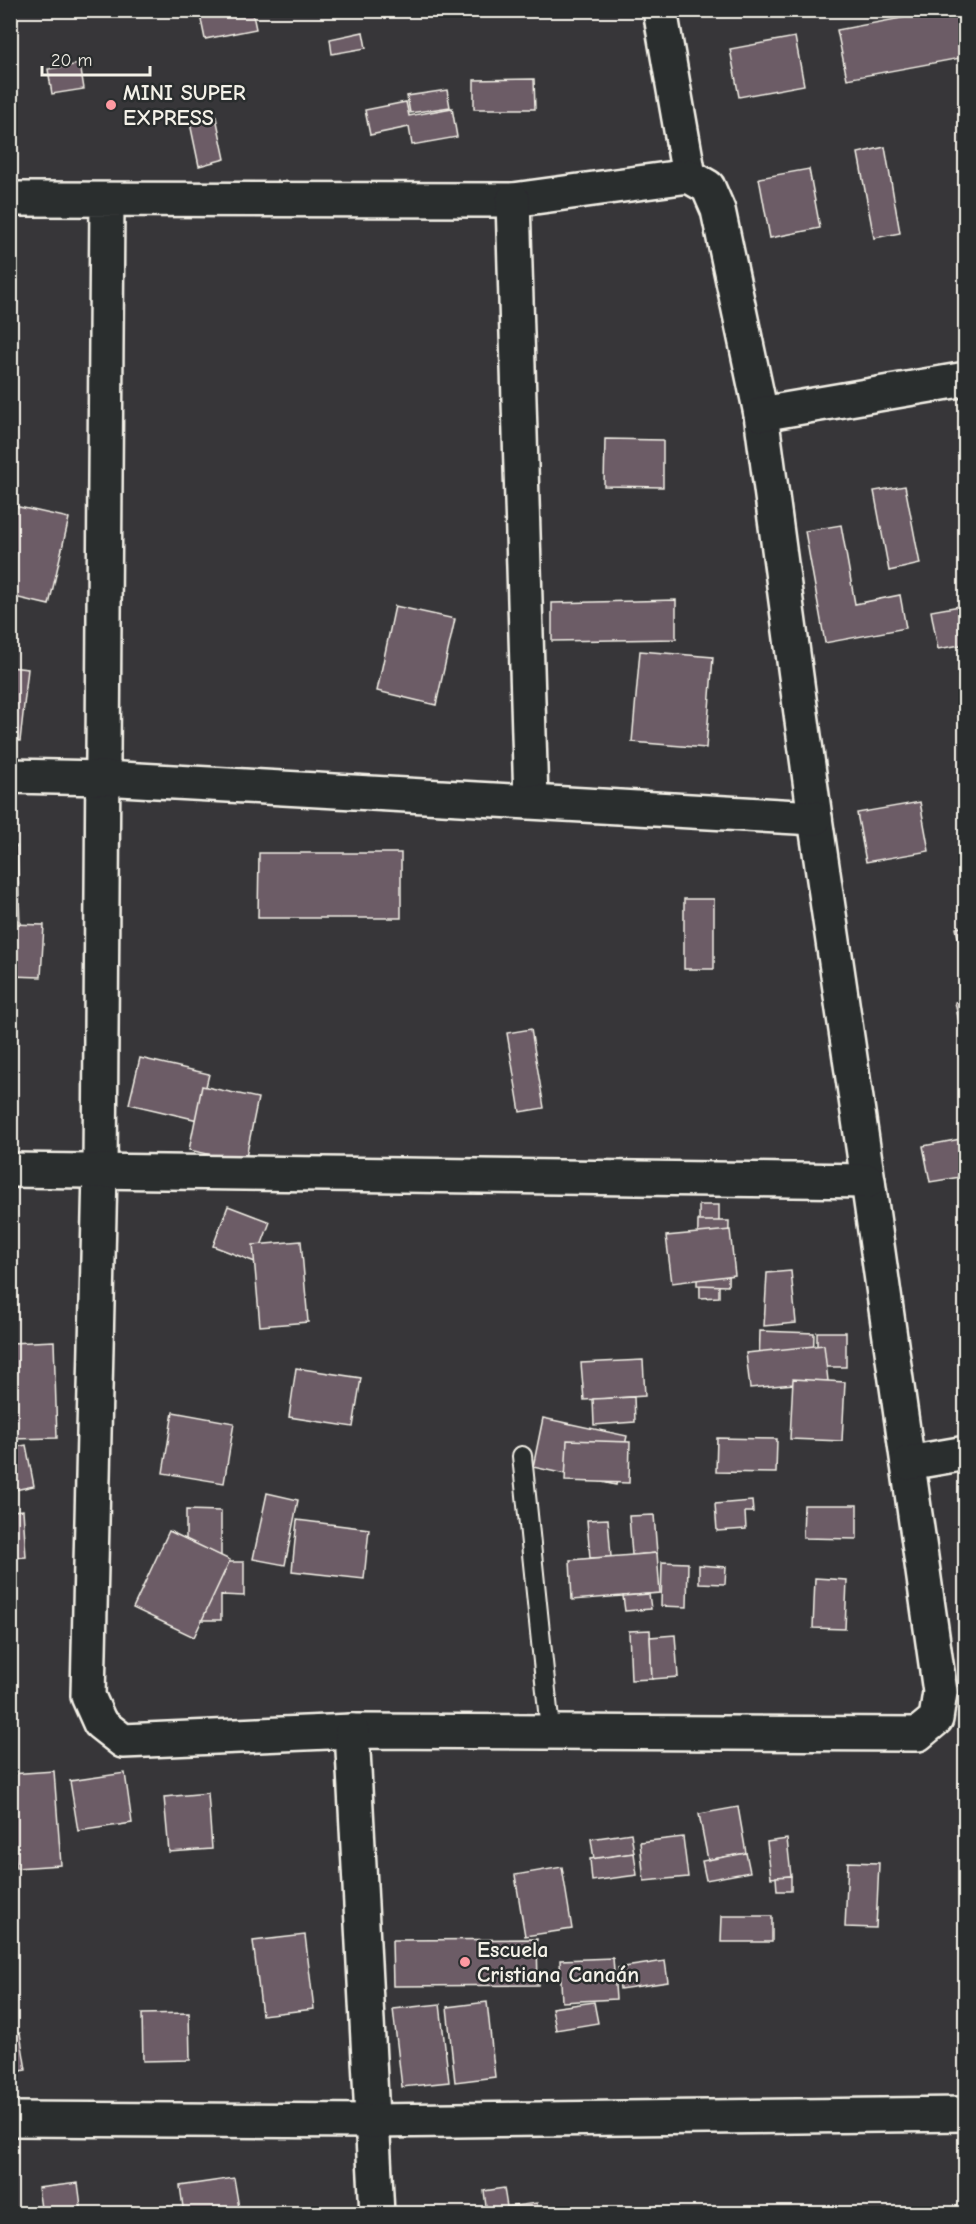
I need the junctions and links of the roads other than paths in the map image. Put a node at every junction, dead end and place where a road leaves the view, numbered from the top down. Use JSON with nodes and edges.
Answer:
{"nodes":[{"id":1,"x":660,"y":10,"type":"edge"},
{"id":2,"x":689,"y":176,"type":"junction"},
{"id":3,"x":10,"y":200,"type":"edge"},
{"id":4,"x":107,"y":200,"type":"junction"},
{"id":5,"x":513,"y":200,"type":"junction"},
{"id":6,"x":966,"y":379,"type":"edge"},
{"id":7,"x":761,"y":414,"type":"junction"},
{"id":8,"x":10,"y":776,"type":"edge"},
{"id":9,"x":103,"y":778,"type":"junction"},
{"id":10,"x":531,"y":801,"type":"junction"},
{"id":11,"x":815,"y":818,"type":"junction"},
{"id":12,"x":10,"y":1170,"type":"edge"},
{"id":13,"x":100,"y":1171,"type":"junction"},
{"id":14,"x":868,"y":1181,"type":"junction"},
{"id":15,"x":966,"y":1453,"type":"edge"},
{"id":16,"x":522,"y":1456,"type":"dead end"},
{"id":17,"x":908,"y":1463,"type":"junction"},
{"id":18,"x":550,"y":1730,"type":"junction"},
{"id":19,"x":352,"y":1731,"type":"junction"},
{"id":20,"x":966,"y":2114,"type":"edge"},
{"id":21,"x":10,"y":2119,"type":"edge"},
{"id":22,"x":372,"y":2121,"type":"junction"},
{"id":23,"x":377,"y":2214,"type":"edge"}],
"edges":[{"from":1,"to":2,"type":"street"},
{"from":2,"to":5,"type":"street"},
{"from":2,"to":7,"type":"street"},
{"from":3,"to":4,"type":"street"},
{"from":4,"to":5,"type":"street"},
{"from":4,"to":9,"type":"street"},
{"from":5,"to":10,"type":"street"},
{"from":6,"to":7,"type":"street"},
{"from":7,"to":11,"type":"street"},
{"from":8,"to":9,"type":"street"},
{"from":9,"to":10,"type":"street"},
{"from":9,"to":13,"type":"street"},
{"from":10,"to":11,"type":"street"},
{"from":11,"to":14,"type":"street"},
{"from":12,"to":13,"type":"street"},
{"from":13,"to":14,"type":"street"},
{"from":13,"to":19,"type":"street"},
{"from":14,"to":17,"type":"street"},
{"from":15,"to":17,"type":"street"},
{"from":16,"to":18,"type":"lane"},
{"from":17,"to":18,"type":"street"},
{"from":18,"to":19,"type":"street"},
{"from":19,"to":22,"type":"street"},
{"from":20,"to":22,"type":"street"},
{"from":21,"to":22,"type":"street"},
{"from":22,"to":23,"type":"street"}]}
